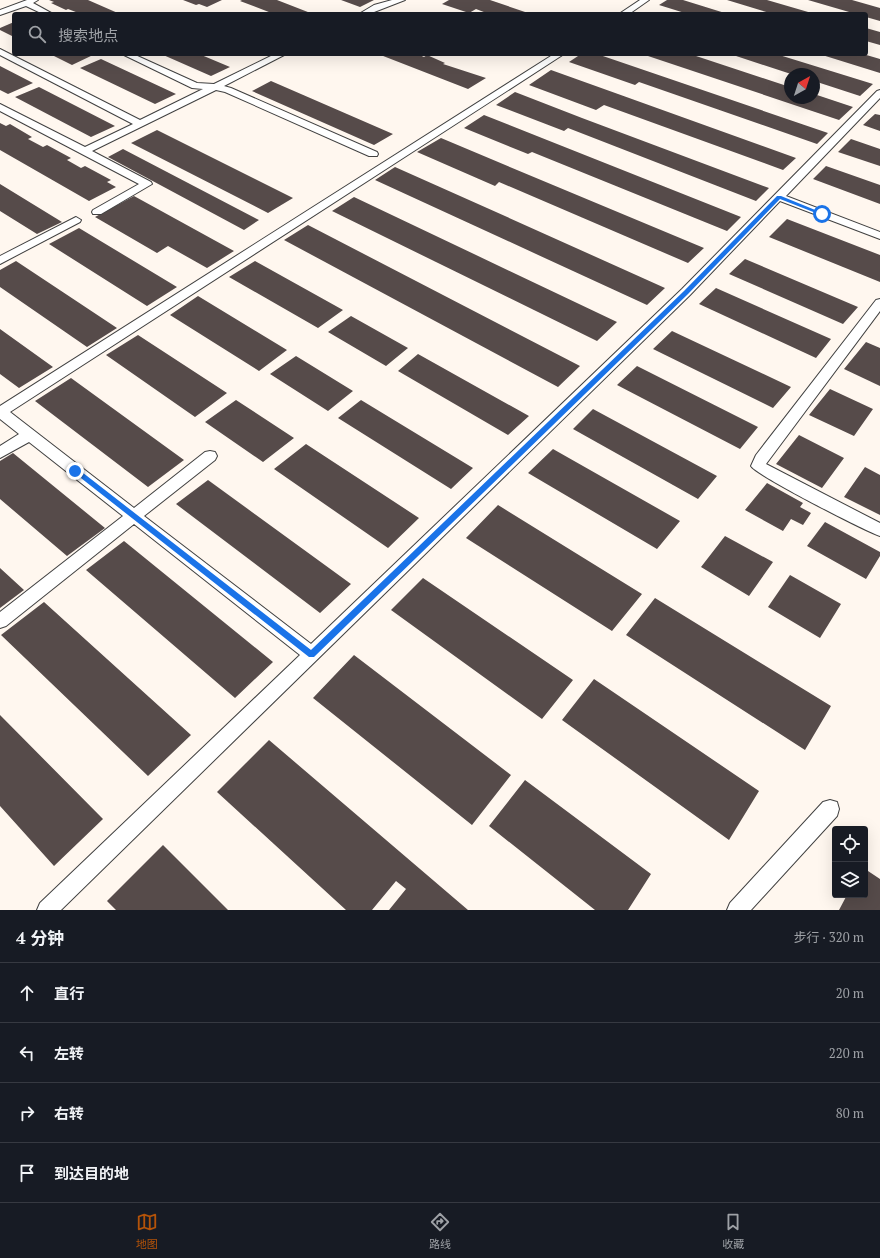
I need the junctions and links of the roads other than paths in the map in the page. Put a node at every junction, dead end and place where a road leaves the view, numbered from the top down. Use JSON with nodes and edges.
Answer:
{"nodes":[{"id":1,"x":401,"y":0,"type":"edge"},
{"id":2,"x":645,"y":0,"type":"edge"},
{"id":3,"x":30,"y":2,"type":"edge"},
{"id":4,"x":46,"y":12,"type":"edge"},
{"id":5,"x":367,"y":12,"type":"edge"},
{"id":6,"x":626,"y":12,"type":"edge"},
{"id":7,"x":0,"y":13,"type":"edge"},
{"id":8,"x":0,"y":52,"type":"edge"},
{"id":9,"x":130,"y":56,"type":"edge"},
{"id":10,"x":278,"y":56,"type":"edge"},
{"id":11,"x":557,"y":56,"type":"edge"},
{"id":12,"x":215,"y":87,"type":"junction"},
{"id":13,"x":880,"y":93,"type":"edge"},
{"id":14,"x":0,"y":107,"type":"edge"},
{"id":15,"x":141,"y":124,"type":"junction"},
{"id":16,"x":85,"y":152,"type":"junction"},
{"id":17,"x":374,"y":154,"type":"dead end"},
{"id":18,"x":779,"y":197,"type":"junction"},
{"id":19,"x":97,"y":212,"type":"dead end"},
{"id":20,"x":76,"y":220,"type":"dead end"},
{"id":21,"x":880,"y":236,"type":"edge"},
{"id":22,"x":0,"y":262,"type":"edge"},
{"id":23,"x":880,"y":303,"type":"edge"},
{"id":24,"x":0,"y":412,"type":"edge"},
{"id":25,"x":29,"y":434,"type":"junction"},
{"id":26,"x":0,"y":454,"type":"edge"},
{"id":27,"x":210,"y":456,"type":"dead end"},
{"id":28,"x":134,"y":516,"type":"junction"},
{"id":29,"x":880,"y":530,"type":"edge"},
{"id":30,"x":0,"y":621,"type":"edge"},
{"id":31,"x":311,"y":654,"type":"junction"},
{"id":32,"x":830,"y":809,"type":"dead end"},
{"id":33,"x":47,"y":910,"type":"edge"},
{"id":34,"x":736,"y":910,"type":"edge"}],
"edges":[{"from":1,"to":5,"type":"lane"},
{"from":2,"to":6,"type":"lane"},
{"from":3,"to":4,"type":"lane"},
{"from":3,"to":7,"type":"lane"},
{"from":8,"to":15,"type":"lane"},
{"from":9,"to":12,"type":"lane"},
{"from":10,"to":12,"type":"lane"},
{"from":11,"to":24,"type":"lane"},
{"from":12,"to":15,"type":"lane"},
{"from":12,"to":17,"type":"lane"},
{"from":13,"to":18,"type":"lane"},
{"from":14,"to":16,"type":"lane"},
{"from":15,"to":16,"type":"lane"},
{"from":16,"to":19,"type":"lane"},
{"from":18,"to":21,"type":"lane"},
{"from":18,"to":31,"type":"lane"},
{"from":20,"to":22,"type":"lane"},
{"from":23,"to":29,"type":"lane"},
{"from":24,"to":25,"type":"lane"},
{"from":25,"to":26,"type":"lane"},
{"from":25,"to":28,"type":"lane"},
{"from":27,"to":28,"type":"lane"},
{"from":28,"to":30,"type":"lane"},
{"from":28,"to":31,"type":"lane"},
{"from":31,"to":33,"type":"lane"},
{"from":32,"to":34,"type":"lane"}]}
